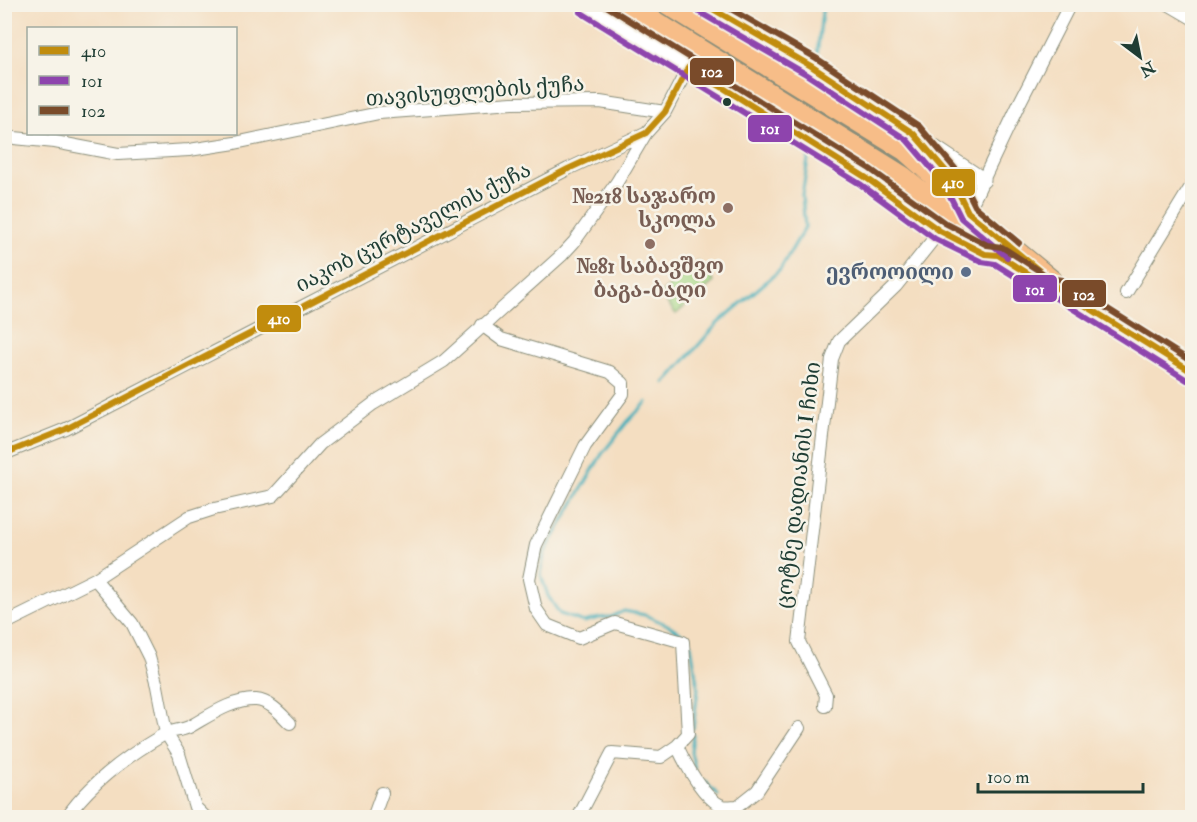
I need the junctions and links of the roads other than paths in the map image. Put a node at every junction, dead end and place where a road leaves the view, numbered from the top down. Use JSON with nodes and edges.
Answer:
{"nodes":[{"id":1,"x":585,"y":4,"type":"edge"},
{"id":2,"x":625,"y":4,"type":"edge"},
{"id":3,"x":669,"y":4,"type":"edge"},
{"id":4,"x":703,"y":4,"type":"edge"},
{"id":5,"x":1070,"y":4,"type":"edge"},
{"id":6,"x":1168,"y":4,"type":"edge"},
{"id":7,"x":1192,"y":18,"type":"edge"},
{"id":8,"x":688,"y":68,"type":"junction"},
{"id":9,"x":664,"y":112,"type":"junction"},
{"id":10,"x":646,"y":133,"type":"junction"},
{"id":11,"x":913,"y":133,"type":"junction"},
{"id":12,"x":4,"y":137,"type":"edge"},
{"id":13,"x":983,"y":180,"type":"junction"},
{"id":14,"x":1192,"y":184,"type":"edge"},
{"id":15,"x":955,"y":222,"type":"junction"},
{"id":16,"x":1057,"y":288,"type":"junction"},
{"id":17,"x":1126,"y":293,"type":"dead end"},
{"id":18,"x":482,"y":325,"type":"junction"},
{"id":19,"x":1192,"y":372,"type":"edge"},
{"id":20,"x":4,"y":454,"type":"edge"},
{"id":21,"x":95,"y":579,"type":"junction"},
{"id":22,"x":4,"y":624,"type":"edge"},
{"id":23,"x":825,"y":706,"type":"dead end"},
{"id":24,"x":290,"y":723,"type":"dead end"},
{"id":25,"x":799,"y":728,"type":"dead end"},
{"id":26,"x":166,"y":733,"type":"junction"},
{"id":27,"x":677,"y":746,"type":"junction"},
{"id":28,"x":382,"y":793,"type":"dead end"},
{"id":29,"x":66,"y":818,"type":"edge"},
{"id":30,"x":206,"y":818,"type":"edge"},
{"id":31,"x":373,"y":818,"type":"edge"},
{"id":32,"x":578,"y":818,"type":"edge"}],
"edges":[{"from":1,"to":8,"type":"street"},
{"from":2,"to":15,"type":"highway"},
{"from":3,"to":15,"type":"highway"},
{"from":4,"to":11,"type":"street"},
{"from":5,"to":13,"type":"street","name":"ცოტნე დადიანის I ჩიხი"},
{"from":6,"to":7,"type":"street"},
{"from":8,"to":9,"type":"street"},
{"from":8,"to":15,"type":"street"},
{"from":9,"to":10,"type":"street"},
{"from":9,"to":12,"type":"street","name":"თავისუფლების ქუჩა"},
{"from":10,"to":18,"type":"street"},
{"from":10,"to":20,"type":"street","name":"იაკობ ცურტაველის ქუჩა"},
{"from":11,"to":13,"type":"street"},
{"from":11,"to":15,"type":"street"},
{"from":13,"to":15,"type":"street","name":"ცოტნე დადიანის I ჩიხი"},
{"from":14,"to":17,"type":"street"},
{"from":15,"to":16,"type":"highway"},
{"from":15,"to":16,"type":"highway"},
{"from":15,"to":23,"type":"street","name":"ცოტნე დადიანის I ჩიხი"},
{"from":16,"to":19,"type":"highway"},
{"from":18,"to":21,"type":"street"},
{"from":18,"to":27,"type":"street"},
{"from":21,"to":22,"type":"street"},
{"from":21,"to":26,"type":"street"},
{"from":24,"to":26,"type":"street"},
{"from":25,"to":27,"type":"street"},
{"from":26,"to":29,"type":"street"},
{"from":26,"to":30,"type":"street"},
{"from":27,"to":32,"type":"street"},
{"from":28,"to":31,"type":"street"}]}
